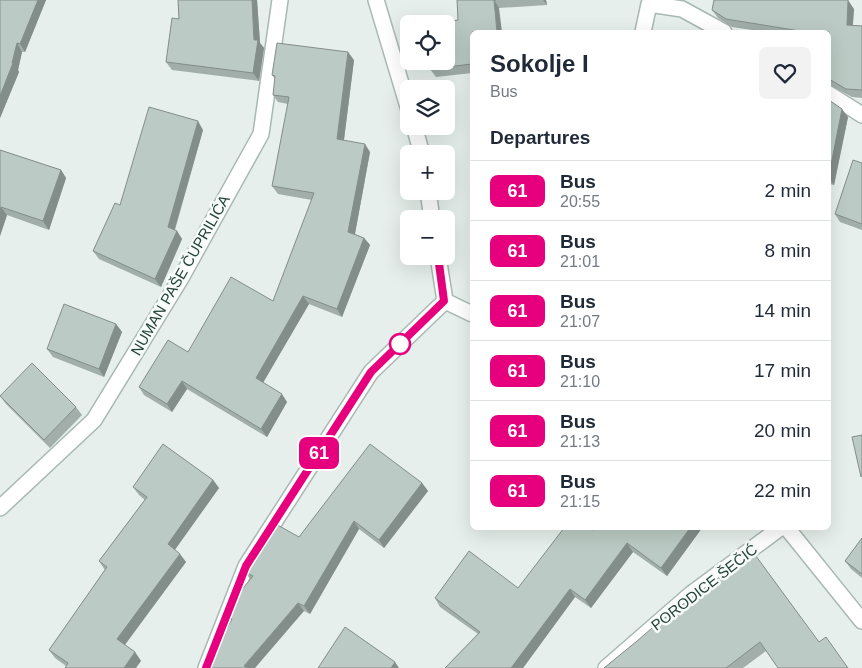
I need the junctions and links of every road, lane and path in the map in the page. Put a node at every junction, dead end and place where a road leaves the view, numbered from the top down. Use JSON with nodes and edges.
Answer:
{"nodes":[{"id":1,"x":280,"y":0,"type":"edge"},
{"id":2,"x":376,"y":0,"type":"edge"},
{"id":3,"x":643,"y":30,"type":"edge"},
{"id":4,"x":720,"y":30,"type":"edge"},
{"id":5,"x":400,"y":80,"type":"edge"},
{"id":6,"x":831,"y":95,"type":"edge"},
{"id":7,"x":862,"y":115,"type":"edge"},
{"id":8,"x":439,"y":265,"type":"edge"},
{"id":9,"x":444,"y":301,"type":"junction"},
{"id":10,"x":470,"y":313,"type":"edge"},
{"id":11,"x":0,"y":508,"type":"edge"},
{"id":12,"x":777,"y":530,"type":"edge"},
{"id":13,"x":789,"y":530,"type":"edge"},
{"id":14,"x":862,"y":621,"type":"edge"},
{"id":15,"x":206,"y":668,"type":"edge"},
{"id":16,"x":606,"y":668,"type":"edge"}],
"edges":[{"from":1,"to":11,"type":"street","name":"NUMAN PAŠE ČUPRILIĆA"},
{"from":2,"to":5,"type":"street"},
{"from":3,"to":4,"type":"street"},
{"from":6,"to":7,"type":"street"},
{"from":8,"to":9,"type":"street"},
{"from":9,"to":10,"type":"street"},
{"from":9,"to":15,"type":"street"},
{"from":12,"to":16,"type":"street","name":"PORODICE ŠEČIĆ"},
{"from":13,"to":14,"type":"street"}]}
